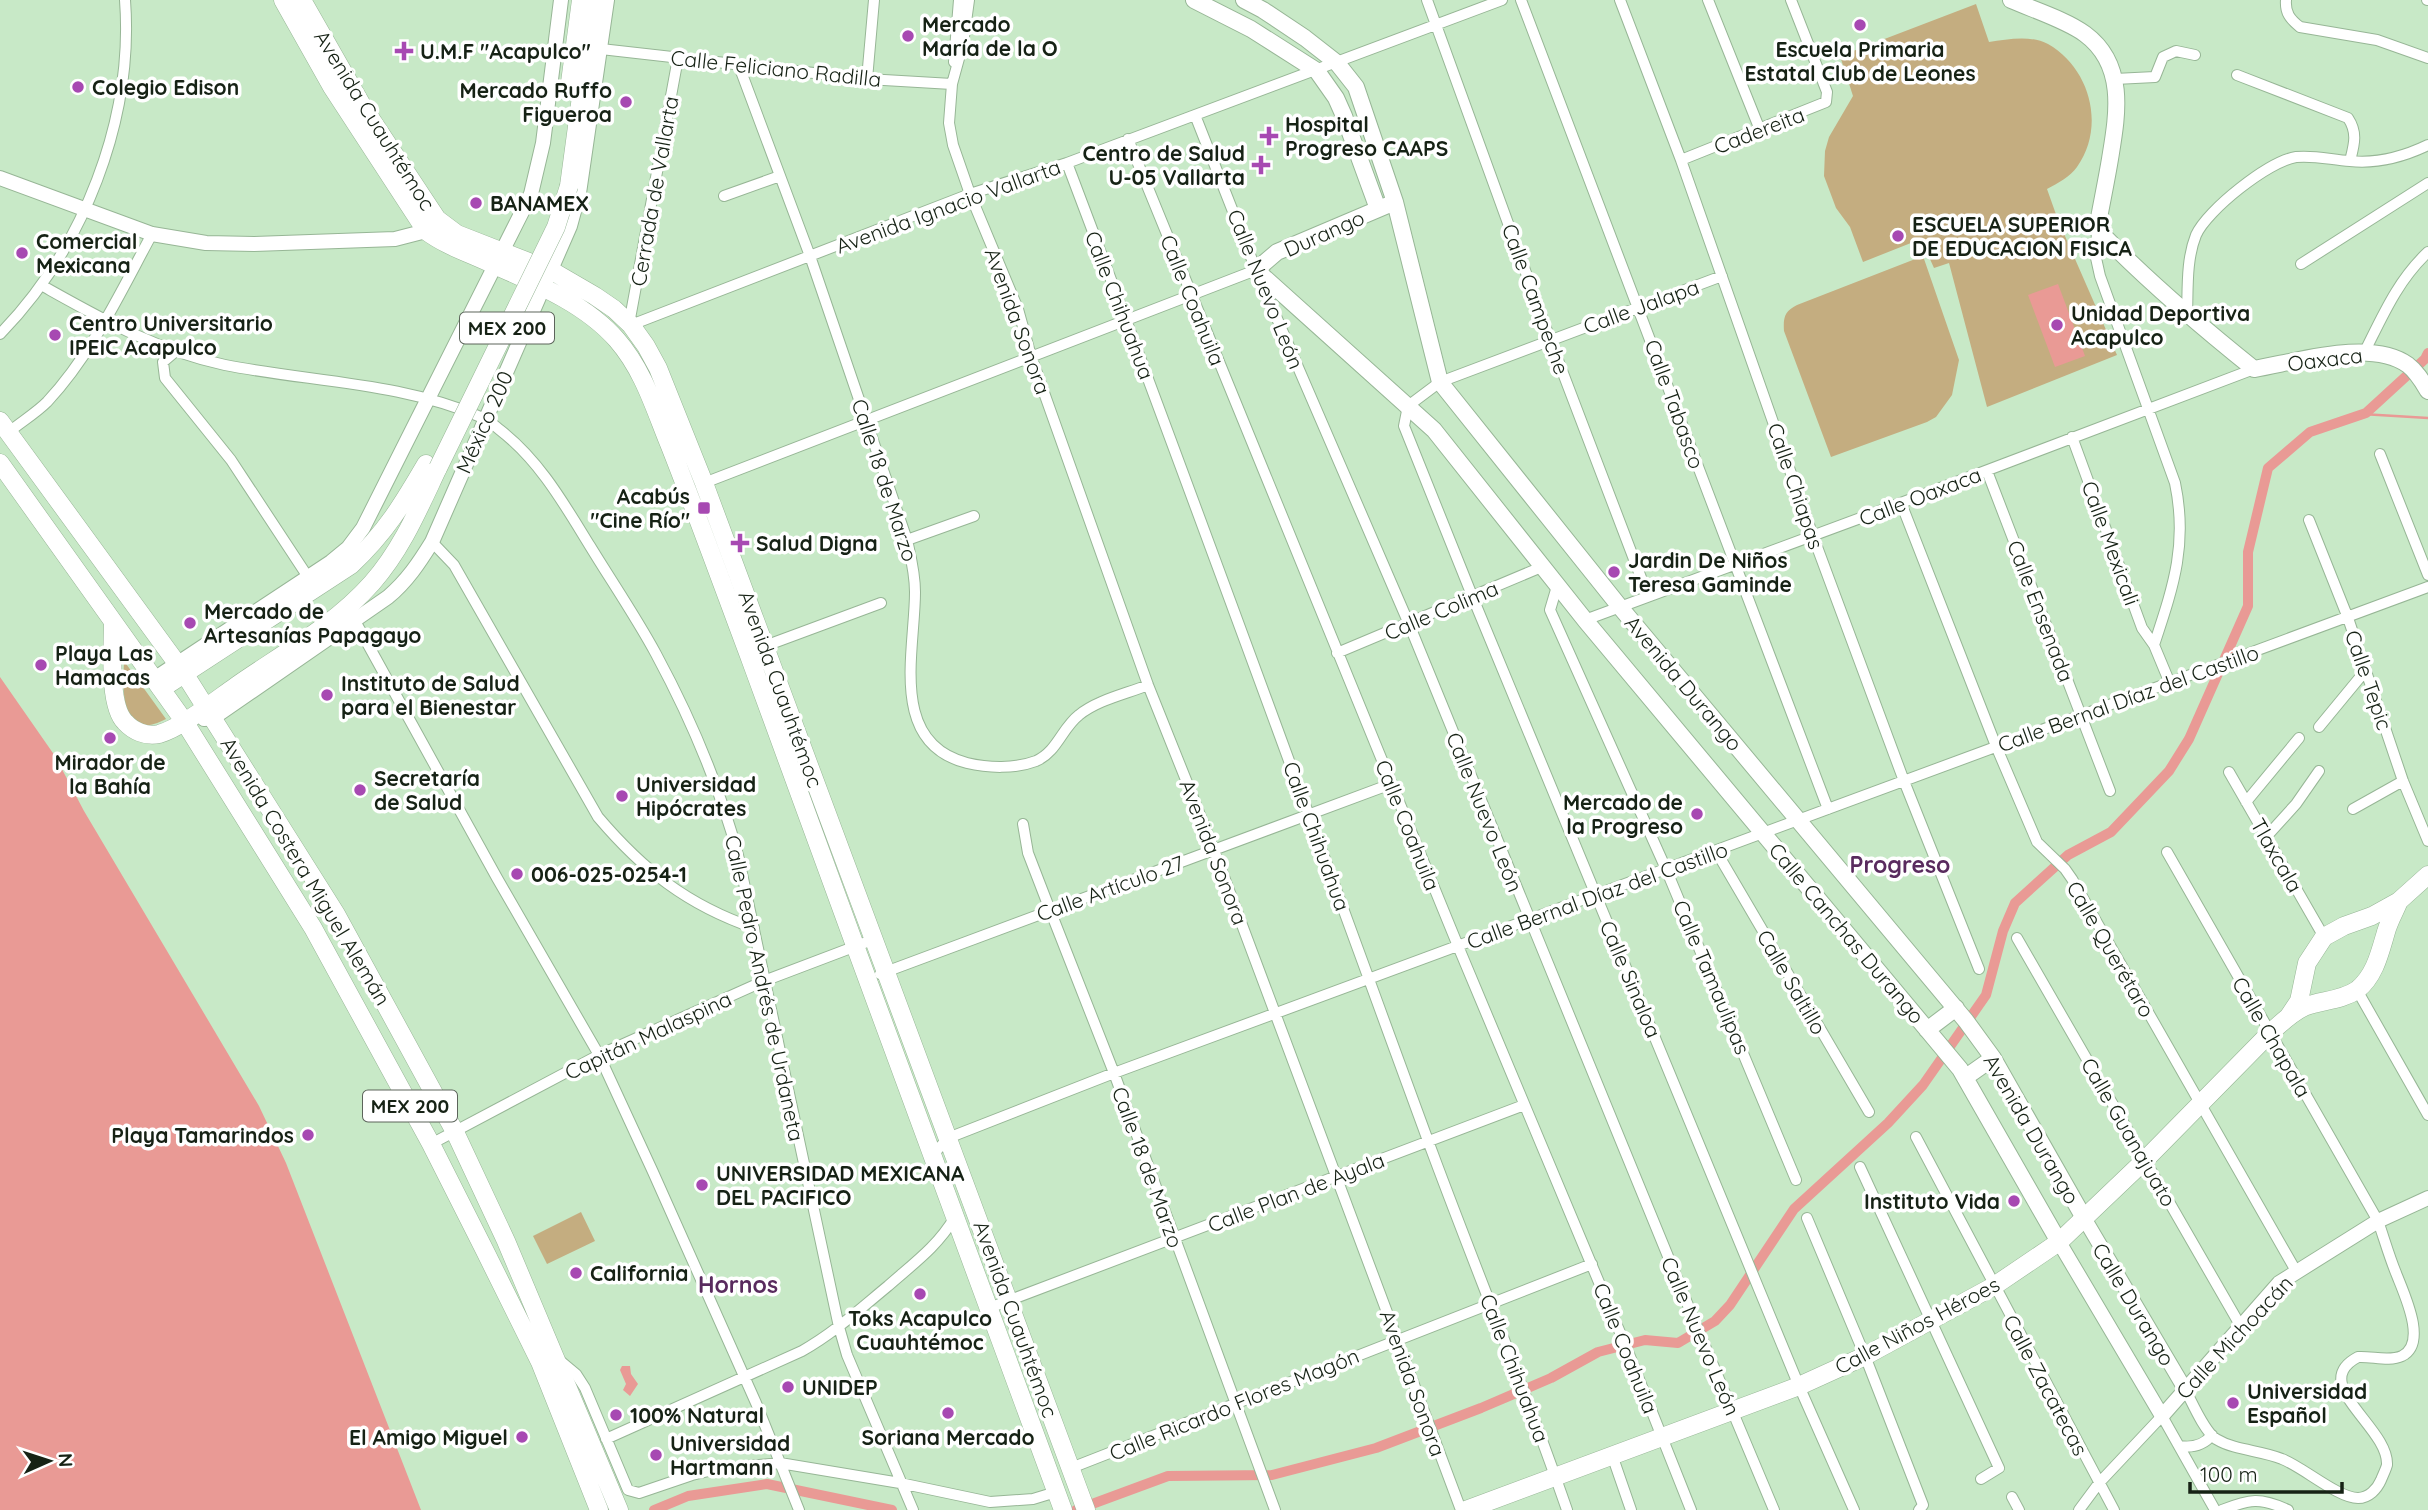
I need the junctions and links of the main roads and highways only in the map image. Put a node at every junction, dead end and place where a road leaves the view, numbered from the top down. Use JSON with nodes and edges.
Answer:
{"nodes":[{"id":1,"x":284,"y":0,"type":"edge"},
{"id":2,"x":302,"y":0,"type":"edge"},
{"id":3,"x":581,"y":0,"type":"edge"},
{"id":4,"x":594,"y":0,"type":"edge"},
{"id":5,"x":1194,"y":0,"type":"edge"},
{"id":6,"x":1244,"y":0,"type":"edge"},
{"id":7,"x":2011,"y":0,"type":"edge"},
{"id":8,"x":563,"y":185,"type":"junction"},
{"id":9,"x":1395,"y":202,"type":"junction"},
{"id":10,"x":1378,"y":209,"type":"junction"},
{"id":11,"x":498,"y":257,"type":"junction"},
{"id":12,"x":2425,"y":386,"type":"edge"},
{"id":13,"x":1408,"y":406,"type":"joint"},
{"id":14,"x":5,"y":427,"type":"edge"},
{"id":15,"x":0,"y":463,"type":"edge"},
{"id":16,"x":432,"y":466,"type":"junction"},
{"id":17,"x":113,"y":623,"type":"junction"},
{"id":18,"x":180,"y":668,"type":"junction"},
{"id":19,"x":158,"y":684,"type":"junction"},
{"id":20,"x":209,"y":713,"type":"junction"},
{"id":21,"x":184,"y":722,"type":"junction"},
{"id":22,"x":2428,"y":875,"type":"edge"},
{"id":23,"x":2399,"y":901,"type":"junction"},
{"id":24,"x":2372,"y":916,"type":"junction"},
{"id":25,"x":2386,"y":930,"type":"junction"},
{"id":26,"x":864,"y":943,"type":"junction"},
{"id":27,"x":2308,"y":997,"type":"junction"},
{"id":28,"x":1961,"y":1014,"type":"junction"},
{"id":29,"x":1927,"y":1030,"type":"junction"},
{"id":30,"x":1989,"y":1053,"type":"junction"},
{"id":31,"x":1963,"y":1073,"type":"junction"},
{"id":32,"x":2084,"y":1218,"type":"junction"},
{"id":33,"x":2059,"y":1242,"type":"junction"},
{"id":34,"x":1060,"y":1501,"type":"edge"},
{"id":35,"x":1083,"y":1503,"type":"edge"},
{"id":36,"x":619,"y":1509,"type":"edge"},
{"id":37,"x":599,"y":1510,"type":"edge"},
{"id":38,"x":1464,"y":1510,"type":"edge"}],
"edges":[{"from":1,"to":11,"type":"main road","name":"Avenida Cuauhtémoc"},
{"from":2,"to":11,"type":"main road","name":"Avenida Cuauhtémoc"},
{"from":3,"to":8,"type":"main road","name":"México 200","number":"MEX 200"},
{"from":4,"to":8,"type":"main road","name":"México 200","number":"MEX 200"},
{"from":5,"to":10,"type":"main road"},
{"from":6,"to":9,"type":"main road","name":"Avenida Durango"},
{"from":7,"to":12,"type":"main road","name":"Oaxaca"},
{"from":8,"to":16,"type":"main road","name":"México 200","number":"MEX 200","bridge":true},
{"from":9,"to":10,"type":"main road","name":"Durango"},
{"from":9,"to":28,"type":"main road","name":"Avenida Durango"},
{"from":10,"to":13,"type":"main road","name":"Durango"},
{"from":11,"to":26,"type":"main road","name":"Avenida Cuauhtémoc"},
{"from":11,"to":26,"type":"main road","name":"Avenida Cuauhtémoc"},
{"from":13,"to":29,"type":"main road","name":"Calle Canchas Durango"},
{"from":14,"to":18,"type":"main road","name":"Avenida Costera Miguel Alemán"},
{"from":15,"to":17,"type":"main road","name":"Avenida Costera Miguel Alemán"},
{"from":16,"to":18,"type":"main road","number":"MEX 200"},
{"from":16,"to":20,"type":"main road","number":"MEX 200"},
{"from":17,"to":19,"type":"main road","name":"Avenida Costera Miguel Alemán"},
{"from":17,"to":21,"type":"main road"},
{"from":18,"to":19,"type":"main road","number":"MEX 200"},
{"from":18,"to":20,"type":"main road","name":"Avenida Costera Miguel Alemán","number":"MEX 200"},
{"from":19,"to":21,"type":"main road","name":"Avenida Costera Miguel Alemán","number":"MEX 200"},
{"from":20,"to":21,"type":"main road","number":"MEX 200"},
{"from":20,"to":36,"type":"main road","name":"Avenida Costera Miguel Alemán","number":"MEX 200"},
{"from":21,"to":37,"type":"main road","name":"Avenida Costera Miguel Alemán","number":"MEX 200"},
{"from":22,"to":23,"type":"main road"},
{"from":23,"to":24,"type":"main road"},
{"from":23,"to":25,"type":"main road"},
{"from":24,"to":25,"type":"main road"},
{"from":24,"to":27,"type":"main road"},
{"from":25,"to":27,"type":"main road","name":"Calle Niños Héroes"},
{"from":26,"to":34,"type":"main road","name":"Avenida Cuauhtémoc"},
{"from":26,"to":35,"type":"main road","name":"Avenida Cuauhtémoc"},
{"from":27,"to":32,"type":"main road","name":"Calle Niños Héroes"},
{"from":28,"to":29,"type":"main road"},
{"from":28,"to":30,"type":"main road","name":"Avenida Durango"},
{"from":29,"to":31,"type":"main road","name":"Calle Canchas Durango"},
{"from":30,"to":31,"type":"main road"},
{"from":30,"to":32,"type":"main road","name":"Avenida Durango"},
{"from":31,"to":33,"type":"main road","name":"Calle Canchas Durango"},
{"from":32,"to":33,"type":"main road","name":"Calle Niños Héroes"},
{"from":33,"to":38,"type":"main road","name":"Calle Niños Héroes"}]}
